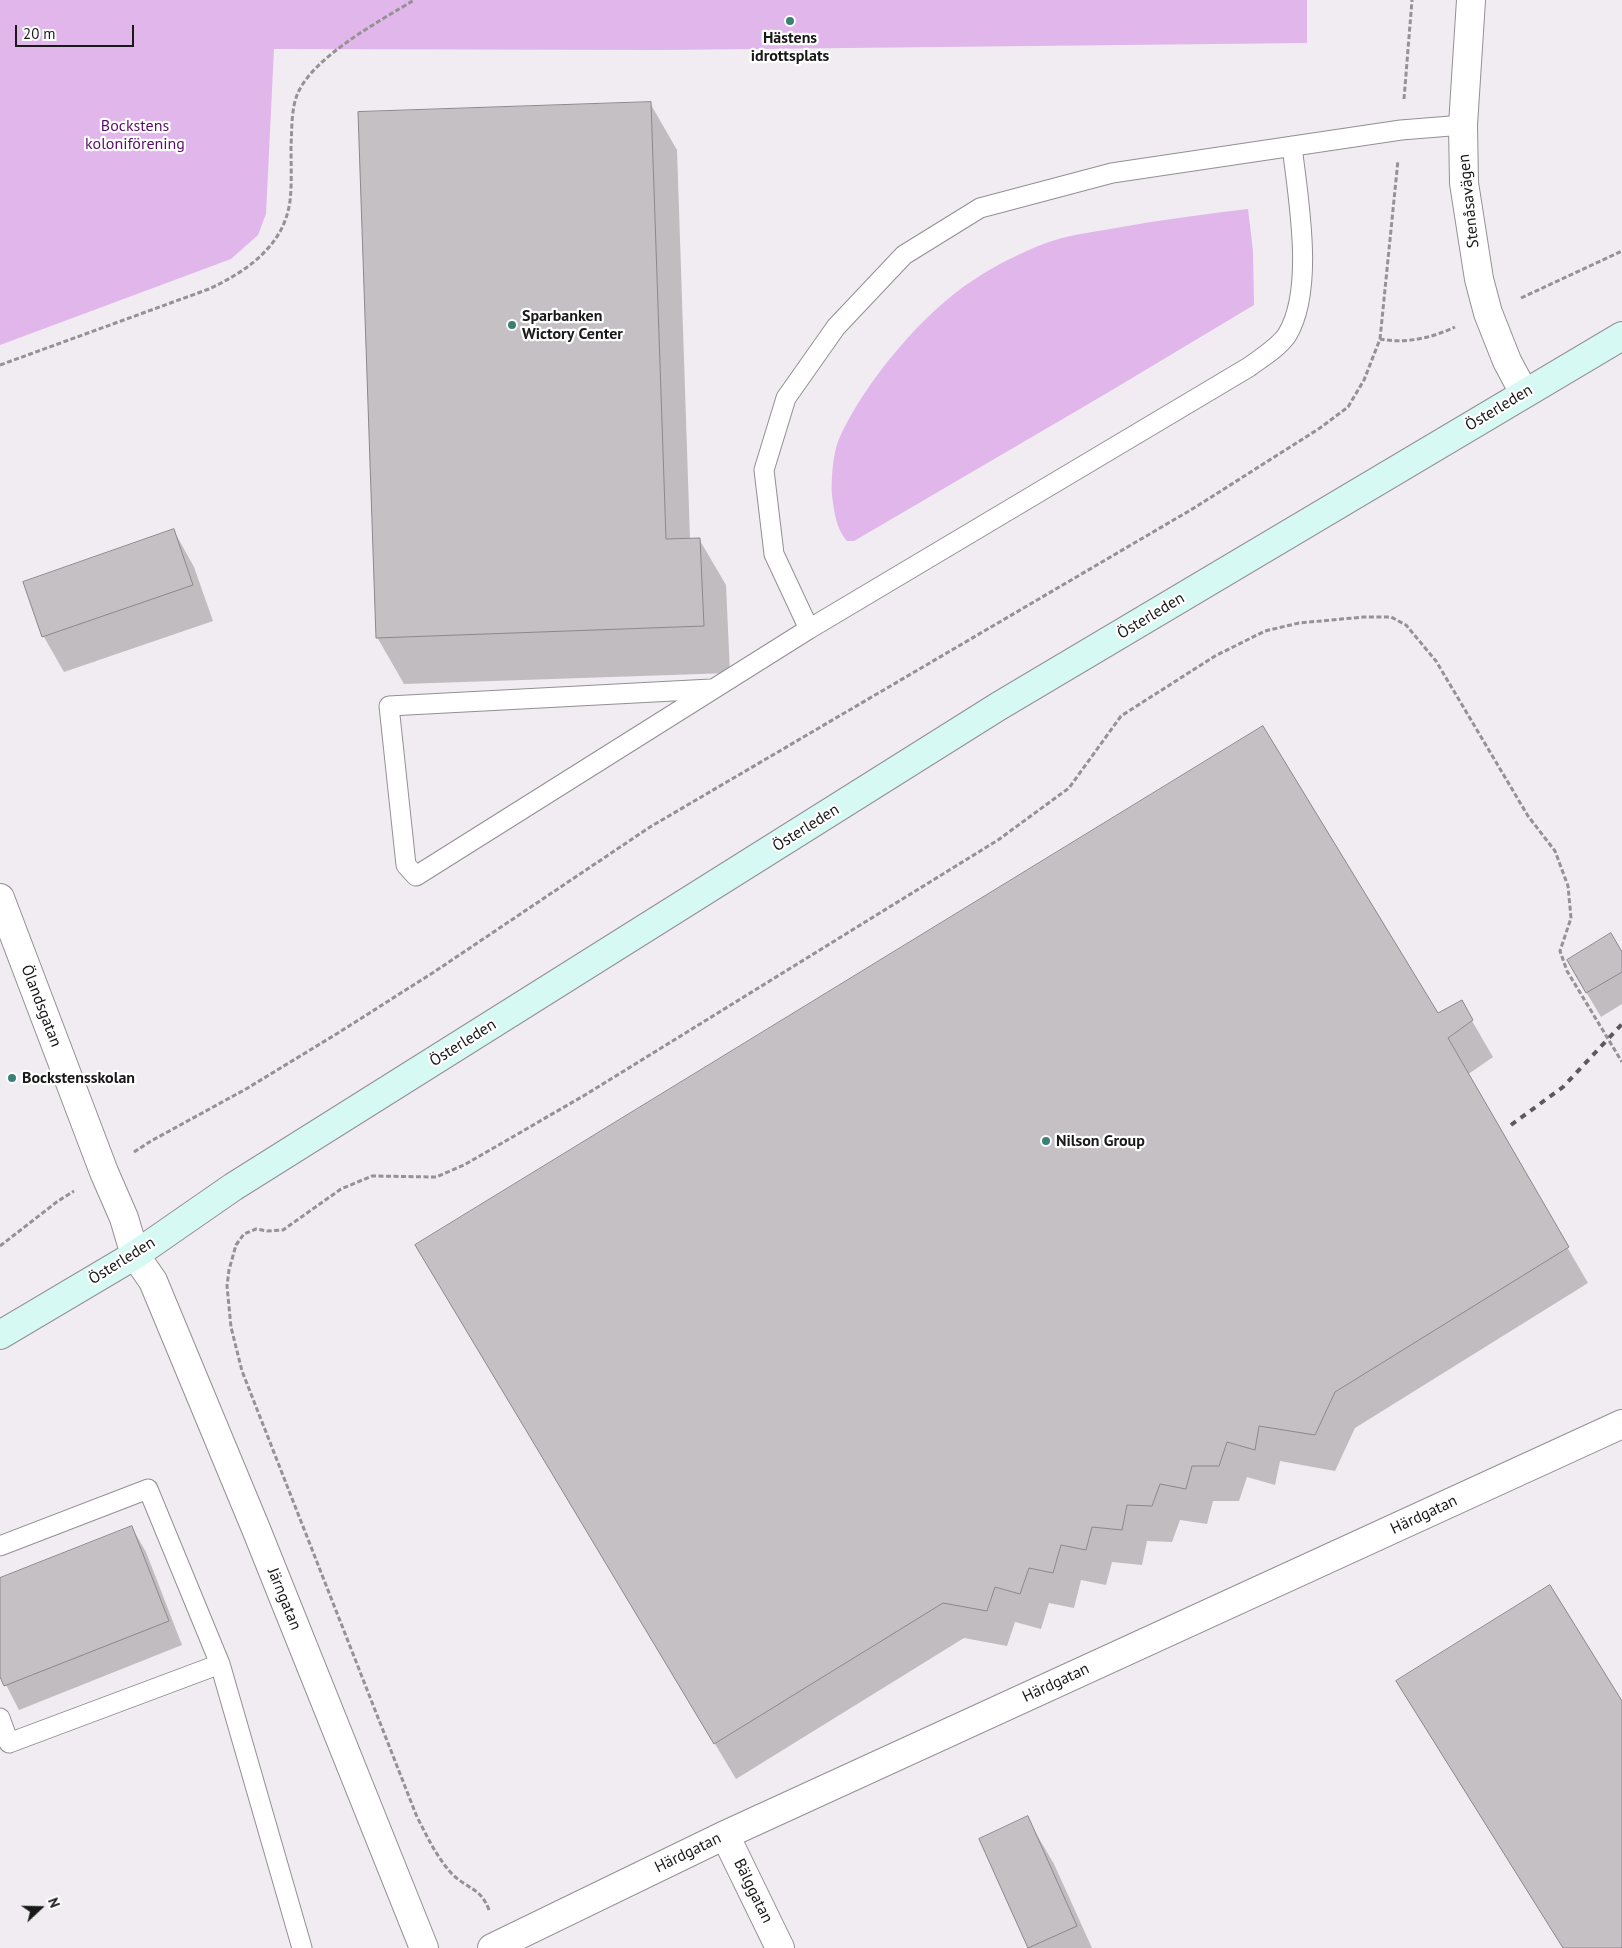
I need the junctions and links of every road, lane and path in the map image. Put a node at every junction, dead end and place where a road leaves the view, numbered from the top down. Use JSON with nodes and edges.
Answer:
{"nodes":[{"id":1,"x":414,"y":0,"type":"edge"},
{"id":2,"x":1412,"y":0,"type":"edge"},
{"id":3,"x":1471,"y":0,"type":"edge"},
{"id":4,"x":1463,"y":125,"type":"junction"},
{"id":5,"x":1401,"y":130,"type":"junction"},
{"id":6,"x":1292,"y":146,"type":"junction"},
{"id":7,"x":1622,"y":251,"type":"edge"},
{"id":8,"x":1488,"y":313,"type":"junction"},
{"id":9,"x":1622,"y":336,"type":"edge"},
{"id":10,"x":1380,"y":339,"type":"junction"},
{"id":11,"x":0,"y":365,"type":"edge"},
{"id":12,"x":1524,"y":393,"type":"junction"},
{"id":13,"x":809,"y":629,"type":"junction"},
{"id":14,"x":712,"y":689,"type":"junction"},
{"id":15,"x":0,"y":898,"type":"edge"},
{"id":16,"x":1622,"y":1062,"type":"edge"},
{"id":17,"x":104,"y":1172,"type":"junction"},
{"id":18,"x":0,"y":1246,"type":"edge"},
{"id":19,"x":135,"y":1255,"type":"junction"},
{"id":20,"x":0,"y":1335,"type":"edge"},
{"id":21,"x":1622,"y":1424,"type":"edge"},
{"id":22,"x":0,"y":1546,"type":"edge"},
{"id":23,"x":220,"y":1664,"type":"junction"},
{"id":24,"x":0,"y":1718,"type":"edge"},
{"id":25,"x":725,"y":1835,"type":"junction"},
{"id":26,"x":497,"y":1945,"type":"edge"},
{"id":27,"x":302,"y":1948,"type":"edge"},
{"id":28,"x":424,"y":1948,"type":"edge"},
{"id":29,"x":780,"y":1948,"type":"edge"}],
"edges":[{"from":1,"to":11,"type":"path"},
{"from":2,"to":5,"type":"path"},
{"from":3,"to":4,"type":"street","name":"Stenåsavägen"},
{"from":4,"to":5,"type":"lane"},
{"from":4,"to":8,"type":"street","name":"Stenåsavägen"},
{"from":5,"to":6,"type":"lane"},
{"from":5,"to":10,"type":"path"},
{"from":6,"to":13,"type":"lane"},
{"from":6,"to":13,"type":"lane"},
{"from":7,"to":8,"type":"path"},
{"from":8,"to":10,"type":"path"},
{"from":8,"to":12,"type":"street","name":"Stenåsavägen"},
{"from":9,"to":12,"type":"main road","name":"Österleden"},
{"from":10,"to":17,"type":"path"},
{"from":12,"to":19,"type":"main road","name":"Österleden"},
{"from":13,"to":14,"type":"lane"},
{"from":14,"to":14,"type":"lane"},
{"from":15,"to":17,"type":"street","name":"Ölandsgatan"},
{"from":16,"to":26,"type":"path"},
{"from":17,"to":18,"type":"path"},
{"from":17,"to":19,"type":"street","name":"Ölandsgatan"},
{"from":19,"to":20,"type":"main road","name":"Österleden"},
{"from":19,"to":28,"type":"street","name":"Järngatan"},
{"from":21,"to":25,"type":"street","name":"Härdgatan"},
{"from":22,"to":23,"type":"lane"},
{"from":23,"to":24,"type":"lane"},
{"from":23,"to":27,"type":"lane"},
{"from":25,"to":26,"type":"street","name":"Härdgatan"},
{"from":25,"to":29,"type":"street","name":"Bälggatan"}]}
